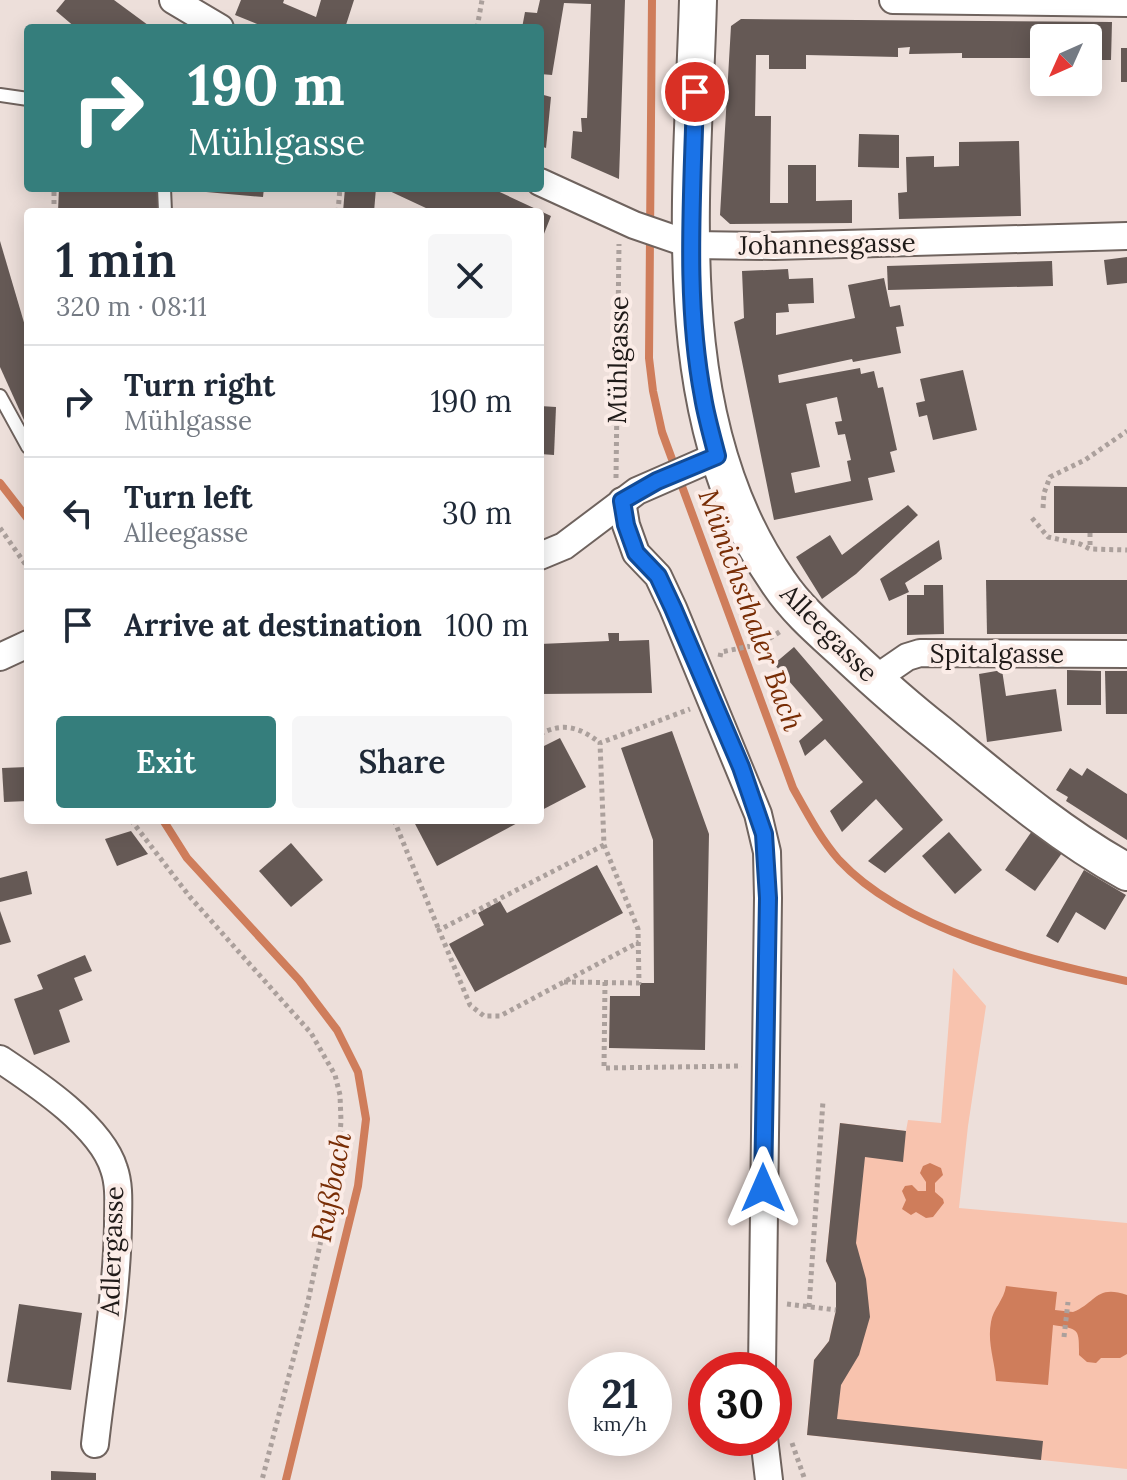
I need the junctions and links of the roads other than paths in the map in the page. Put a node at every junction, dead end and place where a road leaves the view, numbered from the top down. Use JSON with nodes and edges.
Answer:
{"nodes":[{"id":1,"x":173,"y":0,"type":"edge"},
{"id":2,"x":698,"y":0,"type":"edge"},
{"id":3,"x":893,"y":0,"type":"edge"},
{"id":4,"x":1127,"y":3,"type":"edge"},
{"id":5,"x":212,"y":20,"type":"edge"},
{"id":6,"x":0,"y":95,"type":"edge"},
{"id":7,"x":24,"y":98,"type":"edge"},
{"id":8,"x":544,"y":184,"type":"edge"},
{"id":9,"x":1127,"y":236,"type":"edge"},
{"id":10,"x":680,"y":241,"type":"junction"},
{"id":11,"x":0,"y":396,"type":"edge"},
{"id":12,"x":24,"y":440,"type":"edge"},
{"id":13,"x":705,"y":461,"type":"junction"},
{"id":14,"x":622,"y":501,"type":"junction"},
{"id":15,"x":544,"y":554,"type":"edge"},
{"id":16,"x":24,"y":646,"type":"edge"},
{"id":17,"x":1127,"y":654,"type":"edge"},
{"id":18,"x":0,"y":657,"type":"edge"},
{"id":19,"x":875,"y":679,"type":"junction"},
{"id":20,"x":1127,"y":872,"type":"edge"},
{"id":21,"x":0,"y":1059,"type":"edge"},
{"id":22,"x":762,"y":1352,"type":"edge"},
{"id":23,"x":95,"y":1444,"type":"dead end"},
{"id":24,"x":766,"y":1456,"type":"edge"},
{"id":25,"x":769,"y":1480,"type":"edge"}],
"edges":[{"from":1,"to":5,"type":"street"},
{"from":2,"to":10,"type":"street","name":"Alleegasse"},
{"from":3,"to":4,"type":"street"},
{"from":6,"to":7,"type":"lane"},
{"from":8,"to":10,"type":"street","name":"Johannesgasse"},
{"from":9,"to":10,"type":"street","name":"Johannesgasse"},
{"from":10,"to":13,"type":"street","name":"Alleegasse"},
{"from":11,"to":12,"type":"lane"},
{"from":13,"to":14,"type":"street"},
{"from":13,"to":19,"type":"street","name":"Alleegasse"},
{"from":14,"to":15,"type":"street"},
{"from":14,"to":22,"type":"street"},
{"from":16,"to":18,"type":"street"},
{"from":17,"to":19,"type":"street","name":"Spitalgasse"},
{"from":19,"to":20,"type":"street","name":"Alleegasse"},
{"from":21,"to":23,"type":"street","name":"Adlergasse"},
{"from":24,"to":25,"type":"street"}]}
